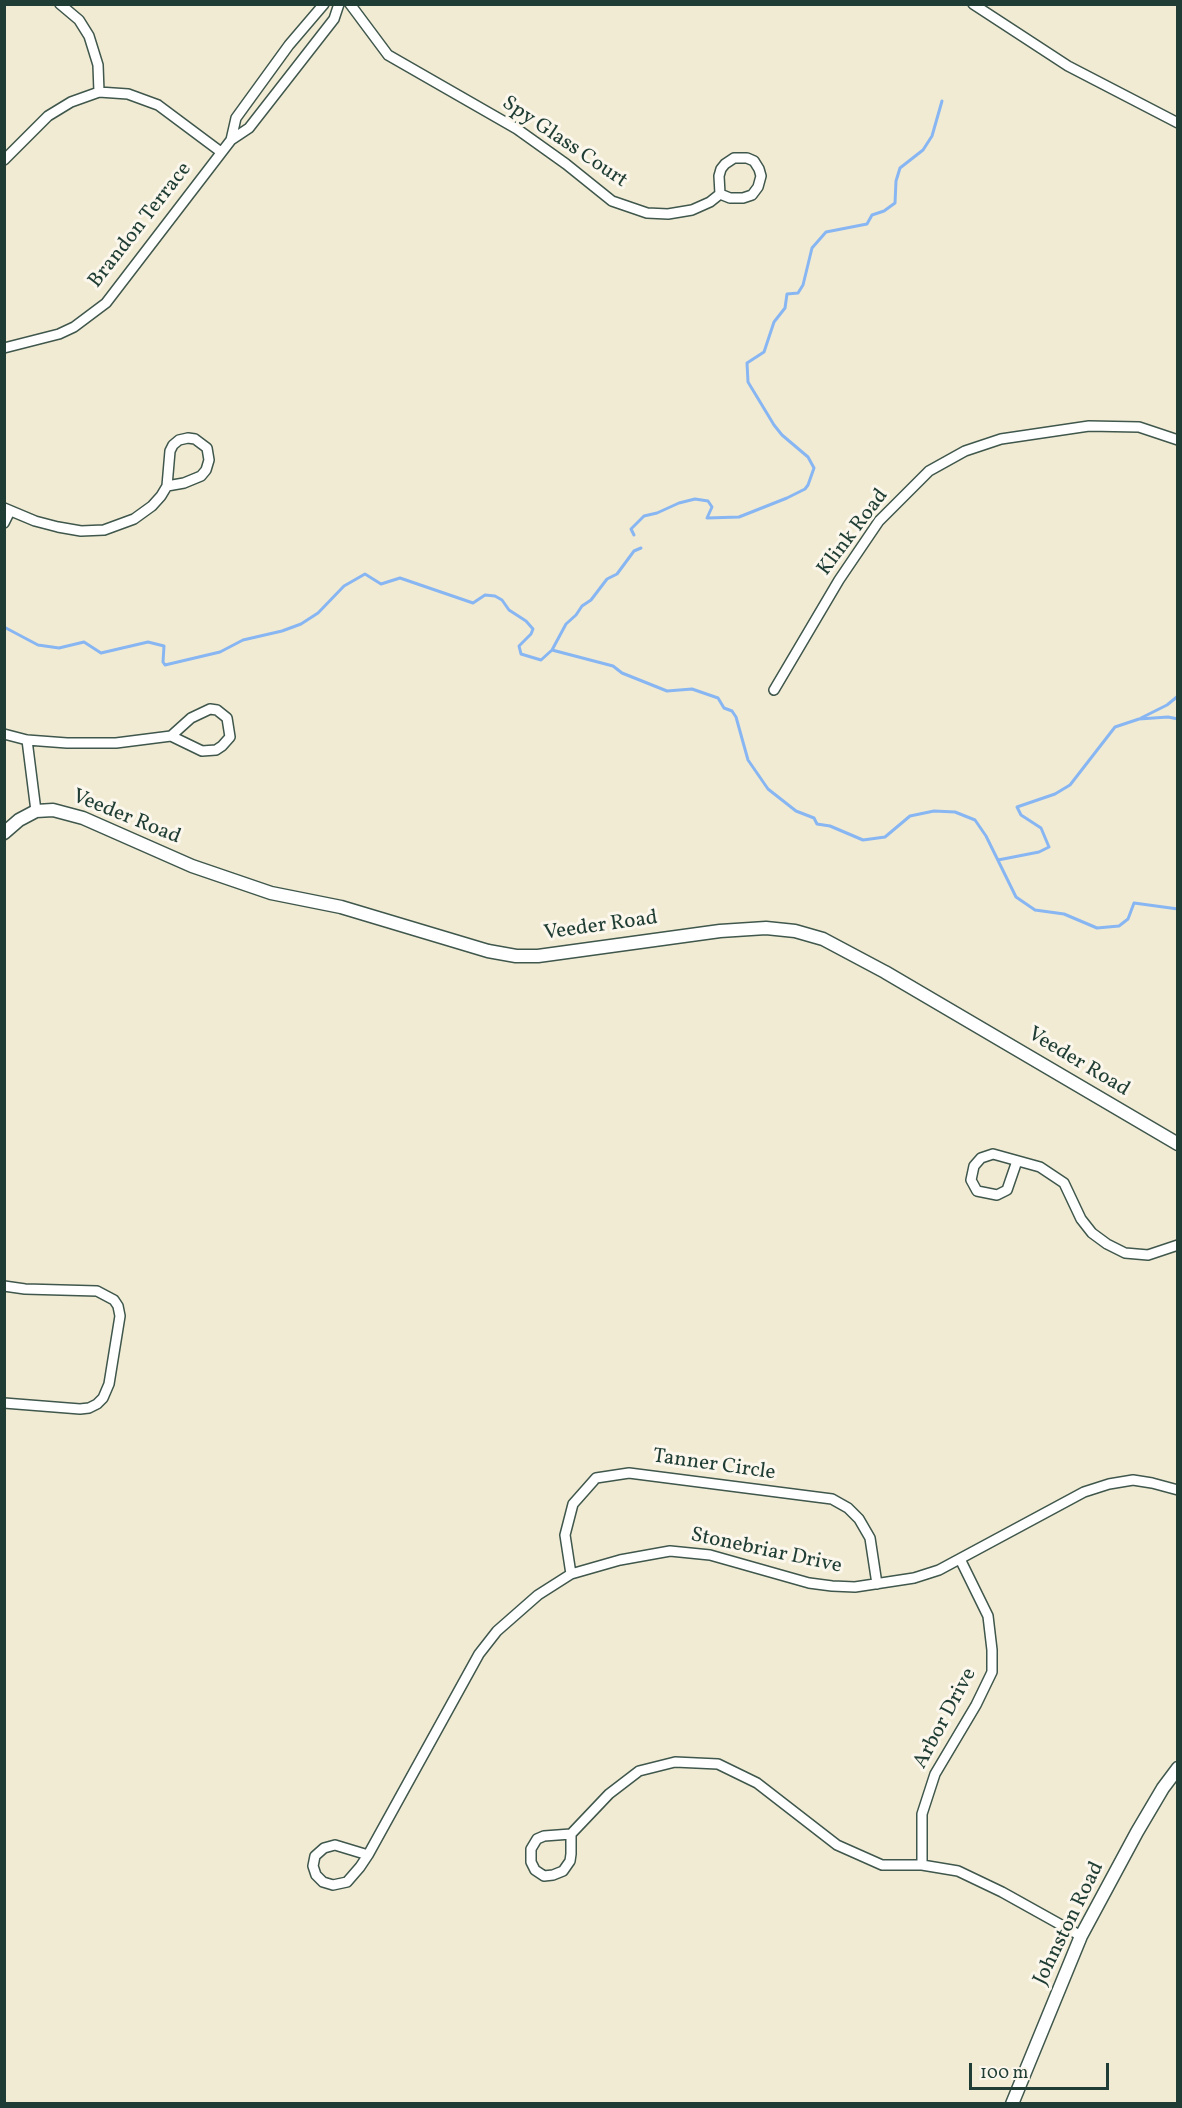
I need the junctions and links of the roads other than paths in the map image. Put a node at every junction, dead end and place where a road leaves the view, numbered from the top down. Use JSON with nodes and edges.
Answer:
{"nodes":[{"id":1,"x":60,"y":4,"type":"edge"},
{"id":2,"x":324,"y":4,"type":"edge"},
{"id":3,"x":339,"y":4,"type":"edge"},
{"id":4,"x":350,"y":4,"type":"edge"},
{"id":5,"x":973,"y":4,"type":"edge"},
{"id":6,"x":99,"y":92,"type":"junction"},
{"id":7,"x":1178,"y":123,"type":"edge"},
{"id":8,"x":231,"y":140,"type":"junction"},
{"id":9,"x":221,"y":152,"type":"junction"},
{"id":10,"x":4,"y":160,"type":"edge"},
{"id":11,"x":720,"y":194,"type":"junction"},
{"id":12,"x":4,"y":348,"type":"edge"},
{"id":13,"x":1178,"y":440,"type":"edge"},
{"id":14,"x":167,"y":486,"type":"junction"},
{"id":15,"x":7,"y":510,"type":"edge"},
{"id":16,"x":4,"y":524,"type":"edge"},
{"id":17,"x":774,"y":690,"type":"dead end"},
{"id":18,"x":4,"y":734,"type":"edge"},
{"id":19,"x":171,"y":736,"type":"junction"},
{"id":20,"x":27,"y":740,"type":"junction"},
{"id":21,"x":36,"y":811,"type":"junction"},
{"id":22,"x":4,"y":833,"type":"edge"},
{"id":23,"x":1178,"y":1144,"type":"edge"},
{"id":24,"x":1017,"y":1161,"type":"junction"},
{"id":25,"x":1178,"y":1245,"type":"edge"},
{"id":26,"x":4,"y":1286,"type":"edge"},
{"id":27,"x":4,"y":1403,"type":"edge"},
{"id":28,"x":1178,"y":1490,"type":"edge"},
{"id":29,"x":960,"y":1559,"type":"junction"},
{"id":30,"x":571,"y":1574,"type":"junction"},
{"id":31,"x":877,"y":1584,"type":"junction"},
{"id":32,"x":1178,"y":1768,"type":"edge"},
{"id":33,"x":571,"y":1834,"type":"junction"},
{"id":34,"x":368,"y":1856,"type":"junction"},
{"id":35,"x":922,"y":1865,"type":"junction"},
{"id":36,"x":1081,"y":1936,"type":"junction"},
{"id":37,"x":1012,"y":2103,"type":"edge"}],
"edges":[{"from":1,"to":6,"type":"street"},
{"from":2,"to":8,"type":"street","name":"Brandon Terrace"},
{"from":3,"to":8,"type":"street","name":"Brandon Terrace"},
{"from":4,"to":11,"type":"street","name":"Spy Glass Court"},
{"from":5,"to":7,"type":"street"},
{"from":6,"to":9,"type":"street"},
{"from":6,"to":10,"type":"street"},
{"from":8,"to":9,"type":"street","name":"Brandon Terrace"},
{"from":9,"to":12,"type":"street","name":"Brandon Terrace"},
{"from":11,"to":11,"type":"street"},
{"from":13,"to":17,"type":"street","name":"Klink Road"},
{"from":14,"to":14,"type":"street"},
{"from":14,"to":15,"type":"street"},
{"from":15,"to":16,"type":"street"},
{"from":18,"to":20,"type":"street"},
{"from":19,"to":19,"type":"street"},
{"from":19,"to":20,"type":"street"},
{"from":20,"to":21,"type":"street"},
{"from":21,"to":22,"type":"street"},
{"from":21,"to":23,"type":"street","name":"Veeder Road"},
{"from":24,"to":24,"type":"street"},
{"from":24,"to":25,"type":"street"},
{"from":26,"to":27,"type":"street"},
{"from":28,"to":29,"type":"street","name":"Stonebriar Drive"},
{"from":29,"to":31,"type":"street","name":"Stonebriar Drive"},
{"from":29,"to":35,"type":"street","name":"Arbor Drive"},
{"from":30,"to":31,"type":"street","name":"Stonebriar Drive"},
{"from":30,"to":31,"type":"street","name":"Tanner Circle"},
{"from":30,"to":34,"type":"street","name":"Stonebriar Drive"},
{"from":32,"to":36,"type":"street","name":"Johnston Road"},
{"from":33,"to":33,"type":"street"},
{"from":33,"to":35,"type":"street"},
{"from":34,"to":34,"type":"street","name":"Stonebriar Drive"},
{"from":35,"to":36,"type":"street"},
{"from":36,"to":37,"type":"street","name":"Johnston Road"}]}
